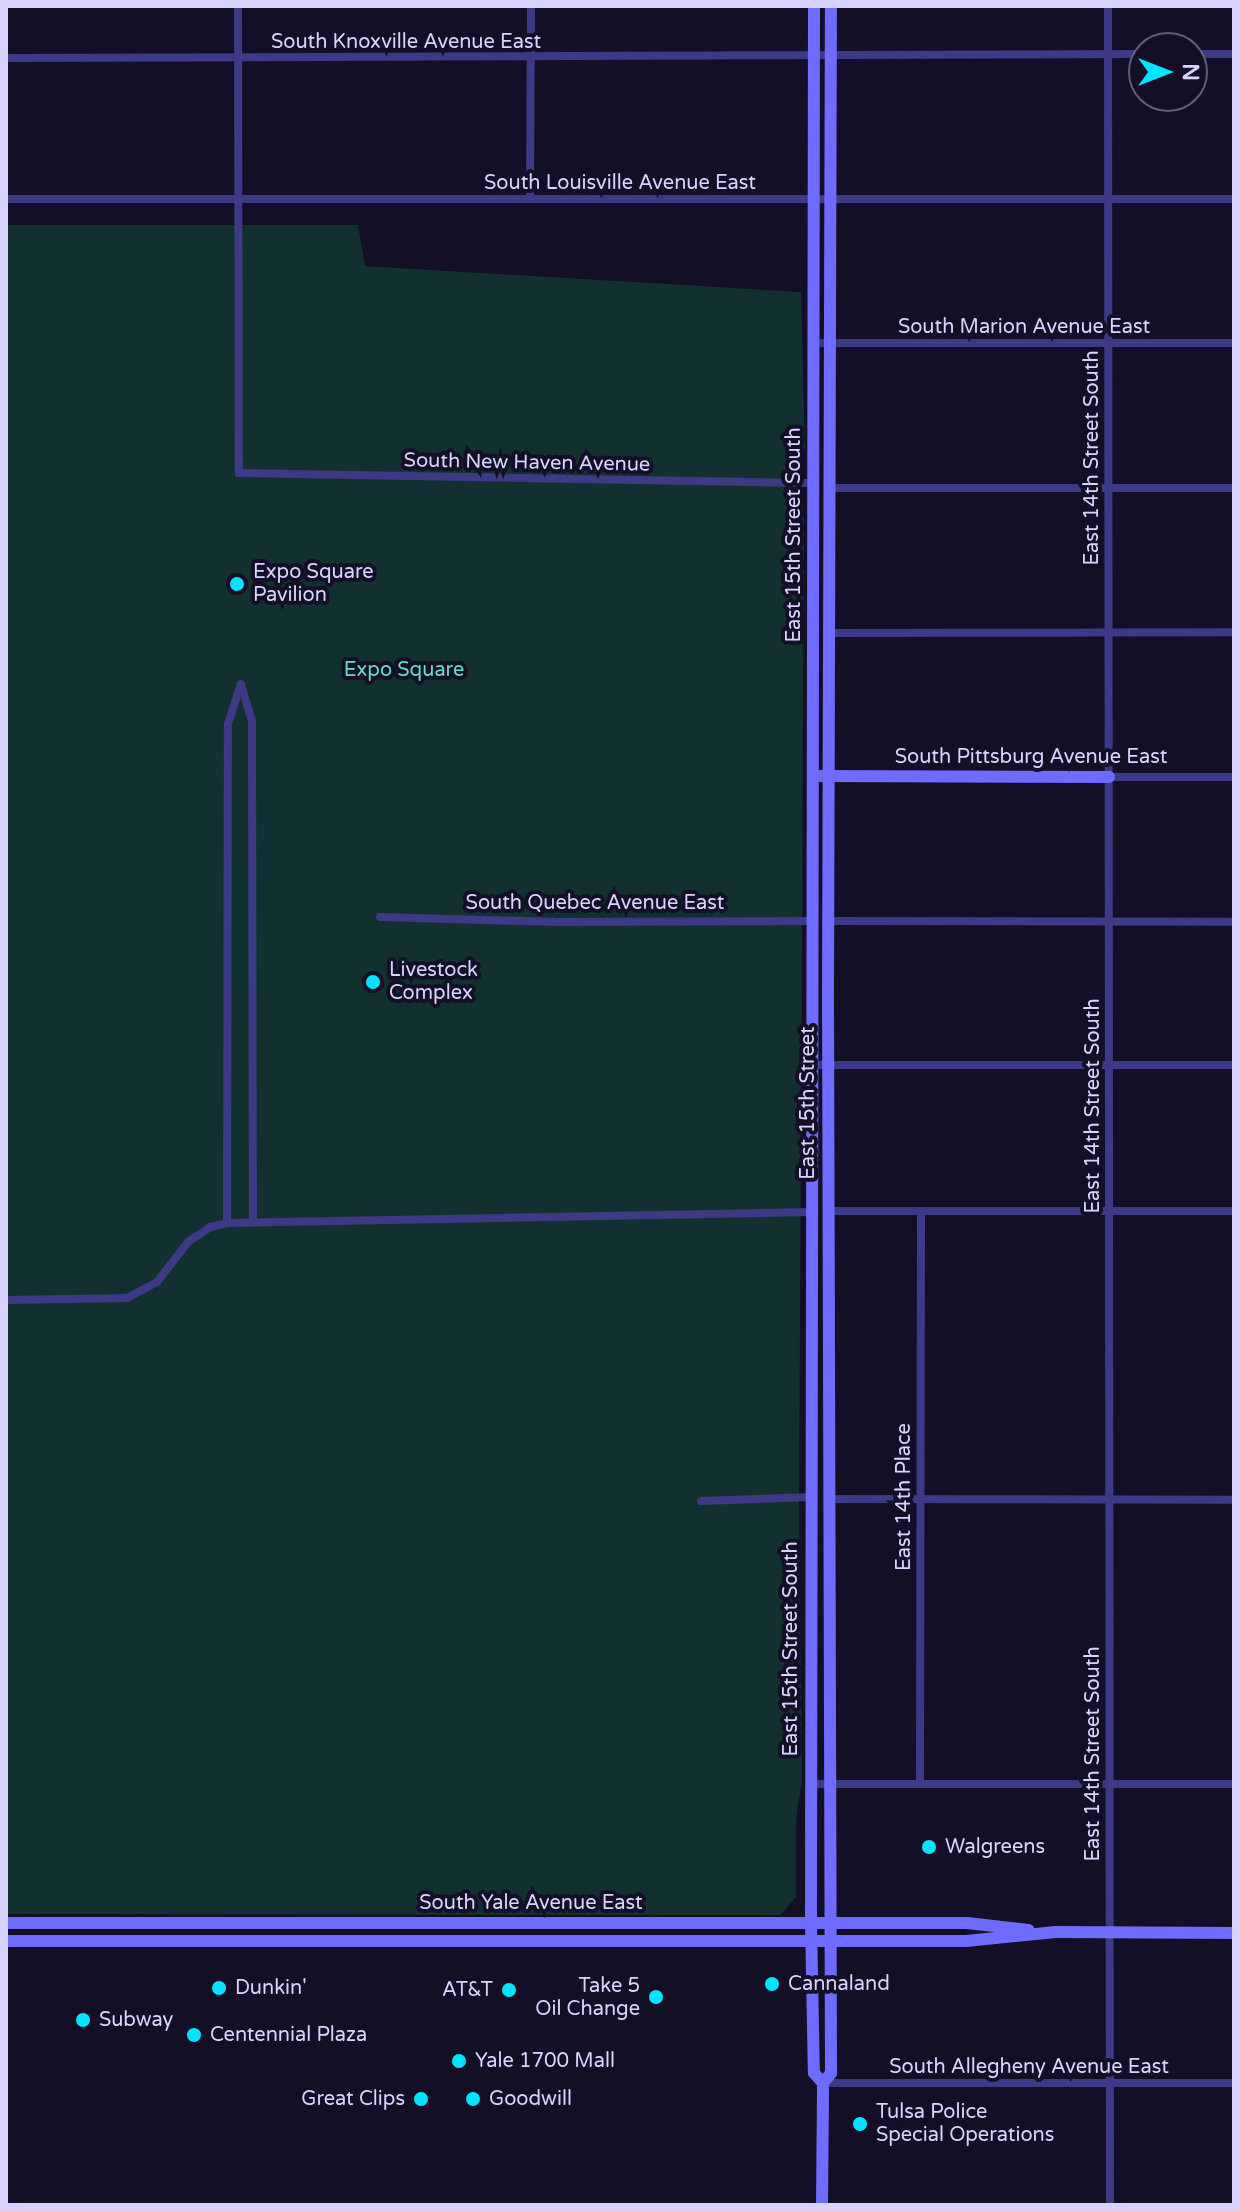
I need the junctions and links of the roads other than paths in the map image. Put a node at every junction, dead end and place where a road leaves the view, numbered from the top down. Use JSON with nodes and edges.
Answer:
{"nodes":[{"id":1,"x":238,"y":6,"type":"edge"},
{"id":2,"x":531,"y":6,"type":"edge"},
{"id":3,"x":814,"y":6,"type":"edge"},
{"id":4,"x":831,"y":6,"type":"edge"},
{"id":5,"x":1108,"y":6,"type":"edge"},
{"id":6,"x":1108,"y":54,"type":"junction"},
{"id":7,"x":1128,"y":54,"type":"edge"},
{"id":8,"x":1208,"y":54,"type":"edge"},
{"id":9,"x":1234,"y":54,"type":"edge"},
{"id":10,"x":831,"y":56,"type":"junction"},
{"id":11,"x":810,"y":57,"type":"junction"},
{"id":12,"x":6,"y":58,"type":"edge"},
{"id":13,"x":238,"y":58,"type":"junction"},
{"id":14,"x":530,"y":58,"type":"junction"},
{"id":15,"x":6,"y":199,"type":"edge"},
{"id":16,"x":530,"y":199,"type":"junction"},
{"id":17,"x":814,"y":199,"type":"junction"},
{"id":18,"x":831,"y":199,"type":"junction"},
{"id":19,"x":1108,"y":199,"type":"junction"},
{"id":20,"x":1234,"y":199,"type":"edge"},
{"id":21,"x":239,"y":200,"type":"junction"},
{"id":22,"x":814,"y":343,"type":"junction"},
{"id":23,"x":831,"y":343,"type":"junction"},
{"id":24,"x":1108,"y":343,"type":"junction"},
{"id":25,"x":1234,"y":343,"type":"edge"},
{"id":26,"x":814,"y":483,"type":"junction"},
{"id":27,"x":831,"y":488,"type":"junction"},
{"id":28,"x":1108,"y":488,"type":"junction"},
{"id":29,"x":1234,"y":488,"type":"edge"},
{"id":30,"x":1108,"y":632,"type":"junction"},
{"id":31,"x":1234,"y":632,"type":"edge"},
{"id":32,"x":814,"y":633,"type":"junction"},
{"id":33,"x":832,"y":633,"type":"junction"},
{"id":34,"x":811,"y":775,"type":"junction"},
{"id":35,"x":828,"y":776,"type":"junction"},
{"id":36,"x":1109,"y":777,"type":"junction"},
{"id":37,"x":1234,"y":777,"type":"edge"},
{"id":38,"x":380,"y":917,"type":"dead end"},
{"id":39,"x":810,"y":921,"type":"junction"},
{"id":40,"x":828,"y":921,"type":"junction"},
{"id":41,"x":1109,"y":921,"type":"junction"},
{"id":42,"x":1234,"y":922,"type":"edge"},
{"id":43,"x":828,"y":994,"type":"joint"},
{"id":44,"x":811,"y":1065,"type":"junction"},
{"id":45,"x":828,"y":1065,"type":"junction"},
{"id":46,"x":1110,"y":1065,"type":"junction"},
{"id":47,"x":1234,"y":1065,"type":"edge"},
{"id":48,"x":828,"y":1211,"type":"junction"},
{"id":49,"x":921,"y":1211,"type":"junction"},
{"id":50,"x":1109,"y":1211,"type":"junction"},
{"id":51,"x":1234,"y":1211,"type":"edge"},
{"id":52,"x":811,"y":1212,"type":"junction"},
{"id":53,"x":253,"y":1222,"type":"junction"},
{"id":54,"x":227,"y":1223,"type":"junction"},
{"id":55,"x":6,"y":1300,"type":"edge"},
{"id":56,"x":811,"y":1497,"type":"junction"},
{"id":57,"x":829,"y":1499,"type":"junction"},
{"id":58,"x":920,"y":1500,"type":"junction"},
{"id":59,"x":1234,"y":1500,"type":"edge"},
{"id":60,"x":701,"y":1501,"type":"dead end"},
{"id":61,"x":1108,"y":1501,"type":"junction"},
{"id":62,"x":830,"y":1783,"type":"junction"},
{"id":63,"x":812,"y":1784,"type":"junction"},
{"id":64,"x":920,"y":1784,"type":"junction"},
{"id":65,"x":1109,"y":1784,"type":"junction"},
{"id":66,"x":1234,"y":1784,"type":"edge"},
{"id":67,"x":11,"y":1923,"type":"edge"},
{"id":68,"x":244,"y":1923,"type":"junction"},
{"id":69,"x":371,"y":1923,"type":"junction"},
{"id":70,"x":590,"y":1923,"type":"junction"},
{"id":71,"x":811,"y":1923,"type":"junction"},
{"id":72,"x":967,"y":1923,"type":"junction"},
{"id":73,"x":146,"y":1924,"type":"junction"},
{"id":74,"x":829,"y":1924,"type":"junction"},
{"id":75,"x":1056,"y":1932,"type":"junction"},
{"id":76,"x":1109,"y":1932,"type":"junction"},
{"id":77,"x":1234,"y":1933,"type":"edge"},
{"id":78,"x":11,"y":1941,"type":"edge"},
{"id":79,"x":146,"y":1941,"type":"junction"},
{"id":80,"x":244,"y":1941,"type":"junction"},
{"id":81,"x":811,"y":1941,"type":"junction"},
{"id":82,"x":966,"y":1941,"type":"junction"},
{"id":83,"x":371,"y":1942,"type":"junction"},
{"id":84,"x":590,"y":1942,"type":"junction"},
{"id":85,"x":828,"y":1942,"type":"junction"},
{"id":86,"x":823,"y":2083,"type":"junction"},
{"id":87,"x":1110,"y":2083,"type":"junction"},
{"id":88,"x":1234,"y":2083,"type":"edge"},
{"id":89,"x":822,"y":2205,"type":"edge"},
{"id":90,"x":1110,"y":2205,"type":"edge"}],
"edges":[{"from":1,"to":13,"type":"street"},
{"from":2,"to":14,"type":"street"},
{"from":3,"to":11,"type":"main road","name":"East 15th Street South"},
{"from":4,"to":10,"type":"main road","name":"East 15th Street South"},
{"from":5,"to":6,"type":"street","name":"East 14th Street South"},
{"from":6,"to":7,"type":"street","name":"South Knoxville Avenue East"},
{"from":6,"to":10,"type":"street","name":"South Knoxville Avenue East"},
{"from":6,"to":19,"type":"street","name":"East 14th Street South"},
{"from":8,"to":9,"type":"street"},
{"from":10,"to":11,"type":"street","name":"South Knoxville Avenue East"},
{"from":10,"to":18,"type":"main road","name":"East 15th Street South"},
{"from":11,"to":14,"type":"street","name":"South Knoxville Avenue East"},
{"from":11,"to":17,"type":"main road","name":"East 15th Street South"},
{"from":12,"to":13,"type":"street","name":"South Knoxville Avenue East"},
{"from":13,"to":14,"type":"street","name":"South Knoxville Avenue East"},
{"from":13,"to":21,"type":"street"},
{"from":14,"to":16,"type":"street"},
{"from":15,"to":21,"type":"street","name":"South Louisville Avenue East"},
{"from":16,"to":17,"type":"street","name":"South Louisville Avenue East"},
{"from":16,"to":21,"type":"street","name":"South Louisville Avenue East"},
{"from":17,"to":18,"type":"street","name":"South Louisville Avenue East"},
{"from":17,"to":22,"type":"main road","name":"East 15th Street South"},
{"from":18,"to":19,"type":"street","name":"South Louisville Avenue East"},
{"from":18,"to":23,"type":"main road","name":"East 15th Street South"},
{"from":19,"to":20,"type":"street","name":"South Louisville Avenue East"},
{"from":19,"to":24,"type":"street","name":"East 14th Street South"},
{"from":21,"to":26,"type":"street","name":"South New Haven Avenue"},
{"from":22,"to":23,"type":"street","name":"South Marion Avenue East"},
{"from":22,"to":26,"type":"main road","name":"East 15th Street South"},
{"from":23,"to":24,"type":"street","name":"South Marion Avenue East"},
{"from":23,"to":27,"type":"main road","name":"East 15th Street South"},
{"from":24,"to":25,"type":"street","name":"South Marion Avenue East"},
{"from":24,"to":28,"type":"street","name":"East 14th Street South"},
{"from":26,"to":27,"type":"main road"},
{"from":26,"to":32,"type":"main road","name":"East 15th Street South"},
{"from":27,"to":28,"type":"street"},
{"from":27,"to":33,"type":"main road","name":"East 15th Street South"},
{"from":28,"to":29,"type":"street"},
{"from":28,"to":30,"type":"street","name":"East 14th Street South"},
{"from":30,"to":31,"type":"street"},
{"from":30,"to":33,"type":"street"},
{"from":30,"to":36,"type":"street","name":"East 14th Street South"},
{"from":32,"to":33,"type":"main road"},
{"from":32,"to":34,"type":"main road","name":"East 15th Street South"},
{"from":33,"to":35,"type":"main road","name":"East 15th Street South"},
{"from":34,"to":35,"type":"main road","name":"South Pittsburg Avenue East"},
{"from":34,"to":39,"type":"main road","name":"East 15th Street South"},
{"from":35,"to":36,"type":"main road","name":"South Pittsburg Avenue East"},
{"from":35,"to":40,"type":"main road","name":"East 15th Street South"},
{"from":36,"to":37,"type":"street","name":"South Pittsburg Avenue East"},
{"from":36,"to":41,"type":"street","name":"East 14th Street South"},
{"from":38,"to":39,"type":"street","name":"South Quebec Avenue East"},
{"from":39,"to":40,"type":"main road"},
{"from":39,"to":44,"type":"main road","name":"East 15th Street South"},
{"from":40,"to":41,"type":"street"},
{"from":40,"to":43,"type":"main road","name":"East 15th Street South"},
{"from":41,"to":42,"type":"street"},
{"from":41,"to":46,"type":"street","name":"East 14th Street South"},
{"from":43,"to":45,"type":"main road","name":"East 15th Street"},
{"from":44,"to":45,"type":"street"},
{"from":44,"to":52,"type":"main road","name":"East 15th Street"},
{"from":45,"to":46,"type":"street"},
{"from":45,"to":48,"type":"main road","name":"East 15th Street"},
{"from":46,"to":47,"type":"street"},
{"from":46,"to":50,"type":"street","name":"East 14th Street South"},
{"from":48,"to":49,"type":"street"},
{"from":48,"to":52,"type":"main road"},
{"from":48,"to":57,"type":"main road","name":"East 15th Street South"},
{"from":49,"to":50,"type":"street"},
{"from":49,"to":58,"type":"street","name":"East 14th Place"},
{"from":50,"to":51,"type":"street"},
{"from":50,"to":61,"type":"street","name":"East 14th Street South"},
{"from":52,"to":53,"type":"street"},
{"from":52,"to":56,"type":"main road","name":"East 15th Street South"},
{"from":53,"to":54,"type":"street"},
{"from":53,"to":54,"type":"street"},
{"from":54,"to":55,"type":"street"},
{"from":56,"to":57,"type":"main road"},
{"from":56,"to":60,"type":"street"},
{"from":56,"to":63,"type":"main road","name":"East 15th Street South"},
{"from":57,"to":58,"type":"street"},
{"from":57,"to":62,"type":"main road","name":"East 15th Street South"},
{"from":58,"to":61,"type":"street"},
{"from":58,"to":64,"type":"street","name":"East 14th Place"},
{"from":59,"to":61,"type":"street"},
{"from":61,"to":65,"type":"street","name":"East 14th Street South"},
{"from":62,"to":63,"type":"street"},
{"from":62,"to":64,"type":"street"},
{"from":62,"to":74,"type":"main road","name":"East 15th Street South"},
{"from":63,"to":71,"type":"main road","name":"East 15th Street South"},
{"from":64,"to":65,"type":"street"},
{"from":65,"to":66,"type":"street"},
{"from":65,"to":76,"type":"street","name":"East 14th Street South"},
{"from":67,"to":73,"type":"main road","name":"South Yale Avenue East"},
{"from":67,"to":78,"type":"main road"},
{"from":68,"to":69,"type":"main road","name":"South Yale Avenue East"},
{"from":68,"to":73,"type":"main road","name":"South Yale Avenue East"},
{"from":68,"to":80,"type":"main road"},
{"from":69,"to":70,"type":"main road","name":"South Yale Avenue East"},
{"from":69,"to":83,"type":"main road"},
{"from":70,"to":71,"type":"main road","name":"South Yale Avenue East"},
{"from":70,"to":84,"type":"main road"},
{"from":71,"to":74,"type":"main road","name":"South Yale Avenue East"},
{"from":71,"to":81,"type":"main road","name":"East 15th Street South"},
{"from":72,"to":74,"type":"main road","name":"South Yale Avenue East"},
{"from":72,"to":75,"type":"main road","name":"South Yale Avenue East"},
{"from":72,"to":82,"type":"main road"},
{"from":73,"to":79,"type":"main road"},
{"from":74,"to":85,"type":"main road","name":"East 15th Street South"},
{"from":75,"to":76,"type":"main road","name":"South Yale Avenue East"},
{"from":75,"to":82,"type":"main road","name":"South Yale Avenue East"},
{"from":76,"to":77,"type":"main road","name":"South Yale Avenue East"},
{"from":76,"to":87,"type":"street","name":"East 14th Street South"},
{"from":78,"to":79,"type":"main road","name":"South Yale Avenue East"},
{"from":79,"to":80,"type":"main road","name":"South Yale Avenue East"},
{"from":80,"to":83,"type":"main road","name":"South Yale Avenue East"},
{"from":81,"to":84,"type":"main road","name":"South Yale Avenue East"},
{"from":81,"to":85,"type":"main road","name":"South Yale Avenue East"},
{"from":81,"to":86,"type":"main road","name":"East 15th Street South"},
{"from":82,"to":85,"type":"main road","name":"South Yale Avenue East"},
{"from":83,"to":84,"type":"main road","name":"South Yale Avenue East"},
{"from":85,"to":86,"type":"main road","name":"East 15th Street South"},
{"from":86,"to":87,"type":"street","name":"South Allegheny Avenue East"},
{"from":86,"to":89,"type":"main road","name":"East 15th Street South"},
{"from":87,"to":88,"type":"street","name":"South Allegheny Avenue East"},
{"from":87,"to":90,"type":"street","name":"East 14th Street South"}]}
